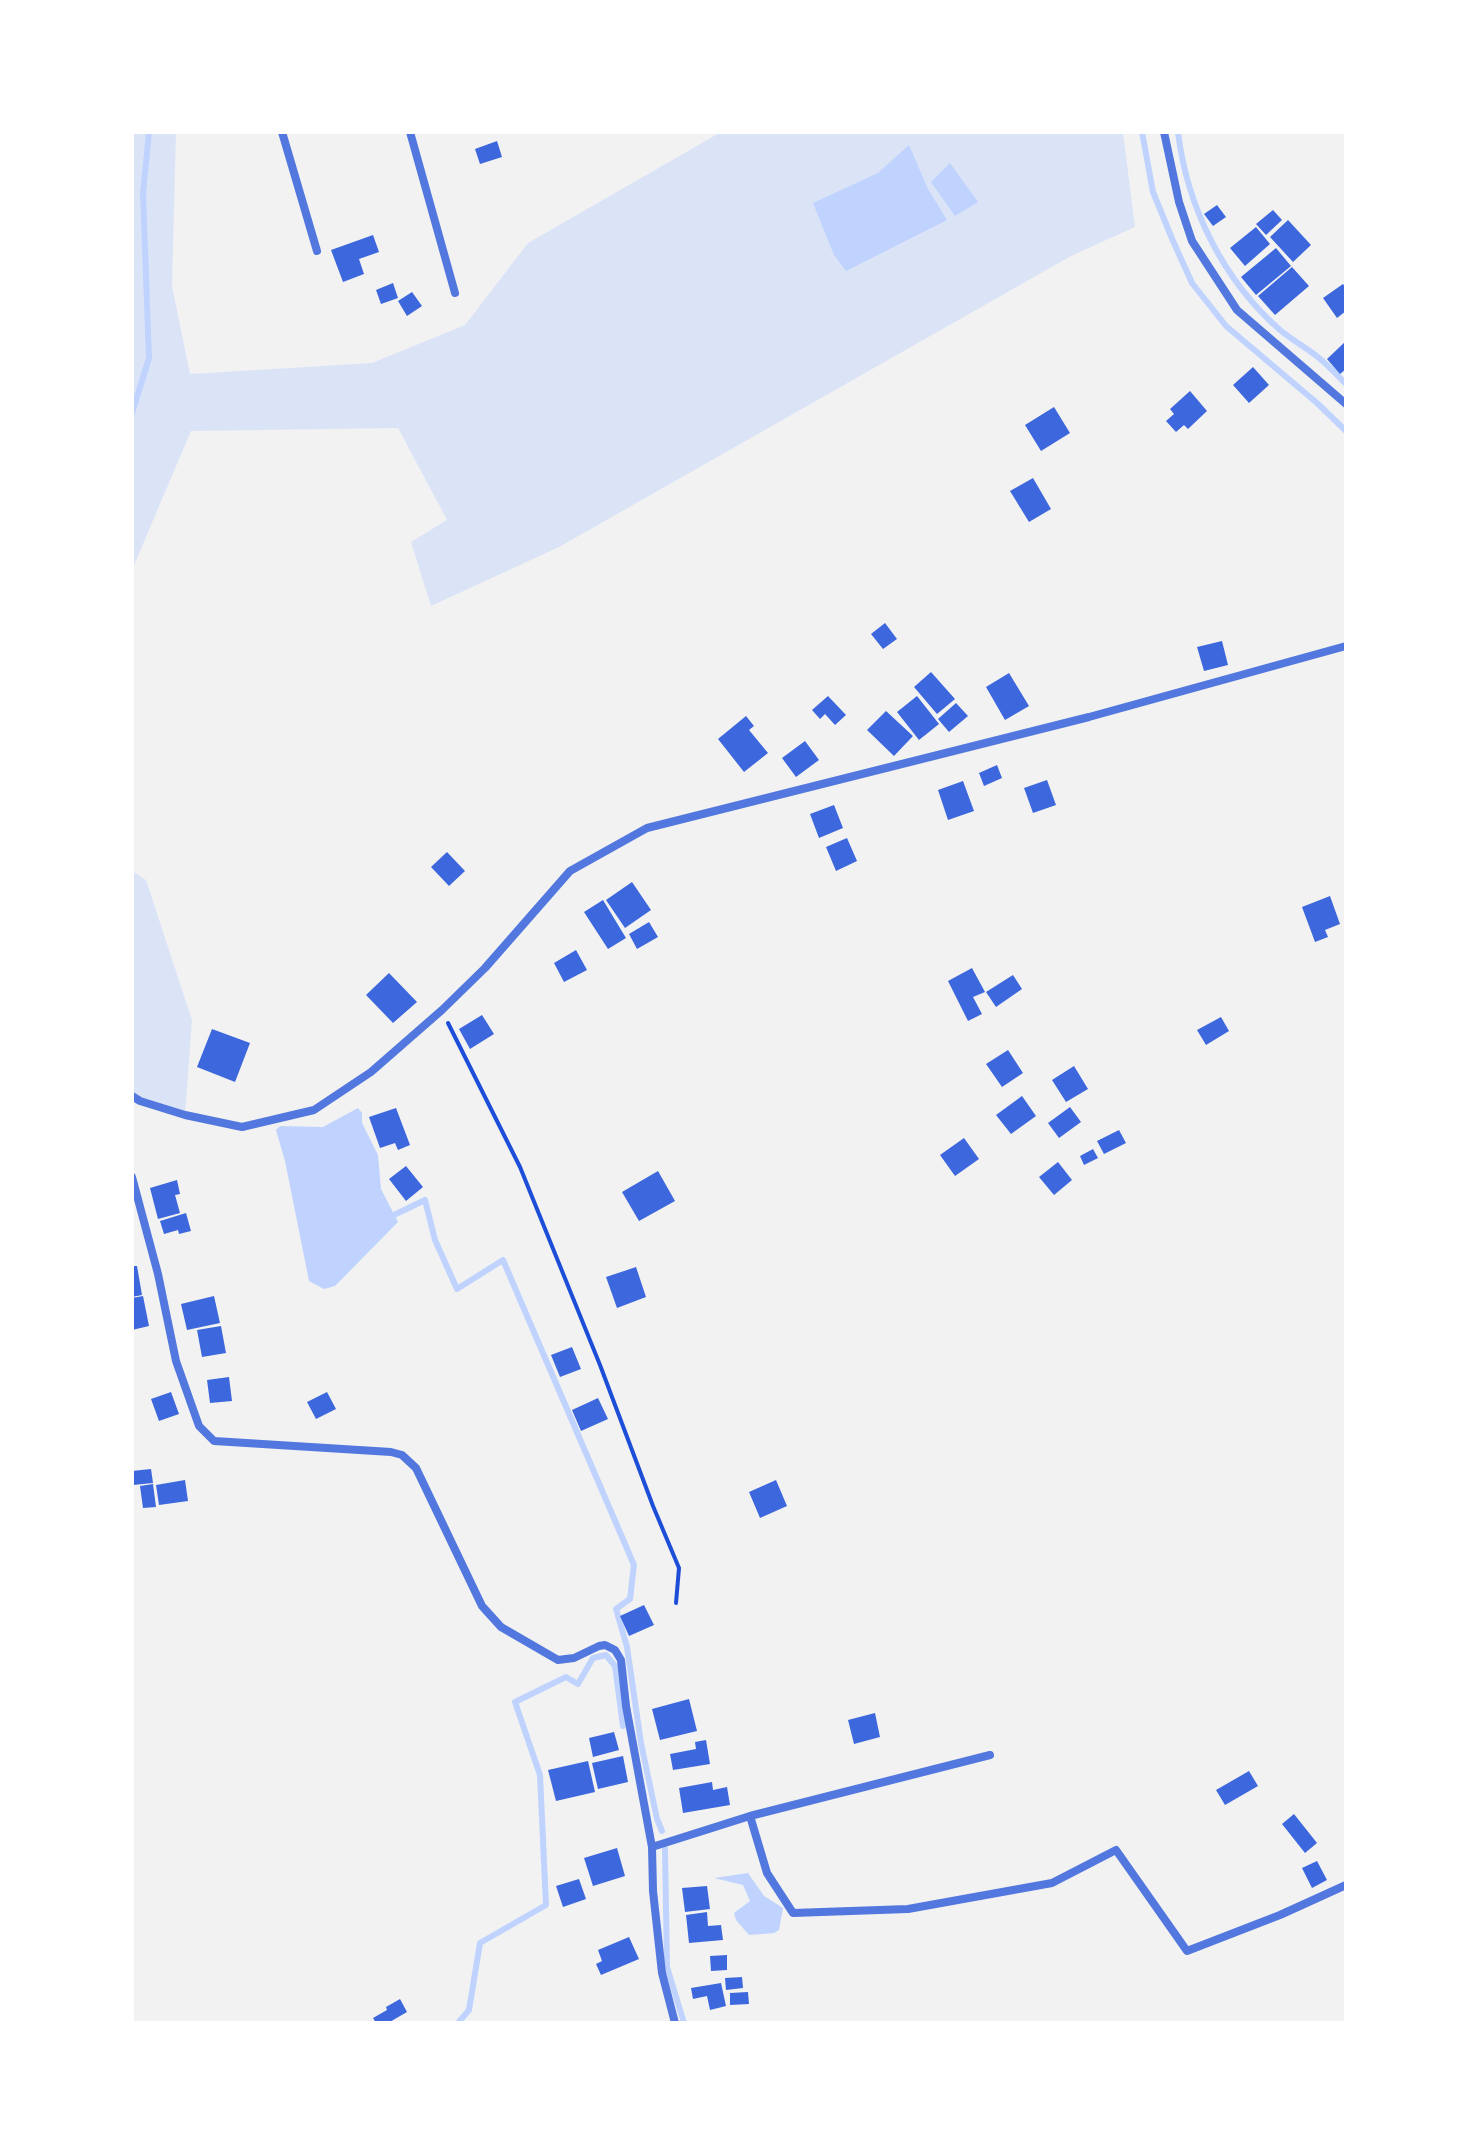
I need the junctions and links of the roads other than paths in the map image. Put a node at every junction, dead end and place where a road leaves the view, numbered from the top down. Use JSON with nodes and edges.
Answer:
{"nodes":[{"id":1,"x":282,"y":132,"type":"edge"},
{"id":2,"x":410,"y":132,"type":"edge"},
{"id":3,"x":1164,"y":132,"type":"edge"},
{"id":4,"x":317,"y":251,"type":"dead end"},
{"id":5,"x":455,"y":293,"type":"dead end"},
{"id":6,"x":1346,"y":404,"type":"edge"},
{"id":7,"x":1346,"y":646,"type":"edge"},
{"id":8,"x":136,"y":1098,"type":"edge"},
{"id":9,"x":132,"y":1110,"type":"edge"},
{"id":10,"x":132,"y":1177,"type":"edge"},
{"id":11,"x":990,"y":1755,"type":"dead end"},
{"id":12,"x":750,"y":1816,"type":"junction"},
{"id":13,"x":652,"y":1847,"type":"junction"},
{"id":14,"x":1346,"y":1885,"type":"edge"},
{"id":15,"x":675,"y":2023,"type":"edge"}],
"edges":[{"from":1,"to":4,"type":"street"},
{"from":2,"to":5,"type":"street"},
{"from":3,"to":6,"type":"street"},
{"from":7,"to":8,"type":"street"},
{"from":8,"to":9,"type":"street"},
{"from":10,"to":13,"type":"street"},
{"from":11,"to":12,"type":"street"},
{"from":12,"to":13,"type":"street"},
{"from":12,"to":14,"type":"street"},
{"from":13,"to":15,"type":"street"}]}
